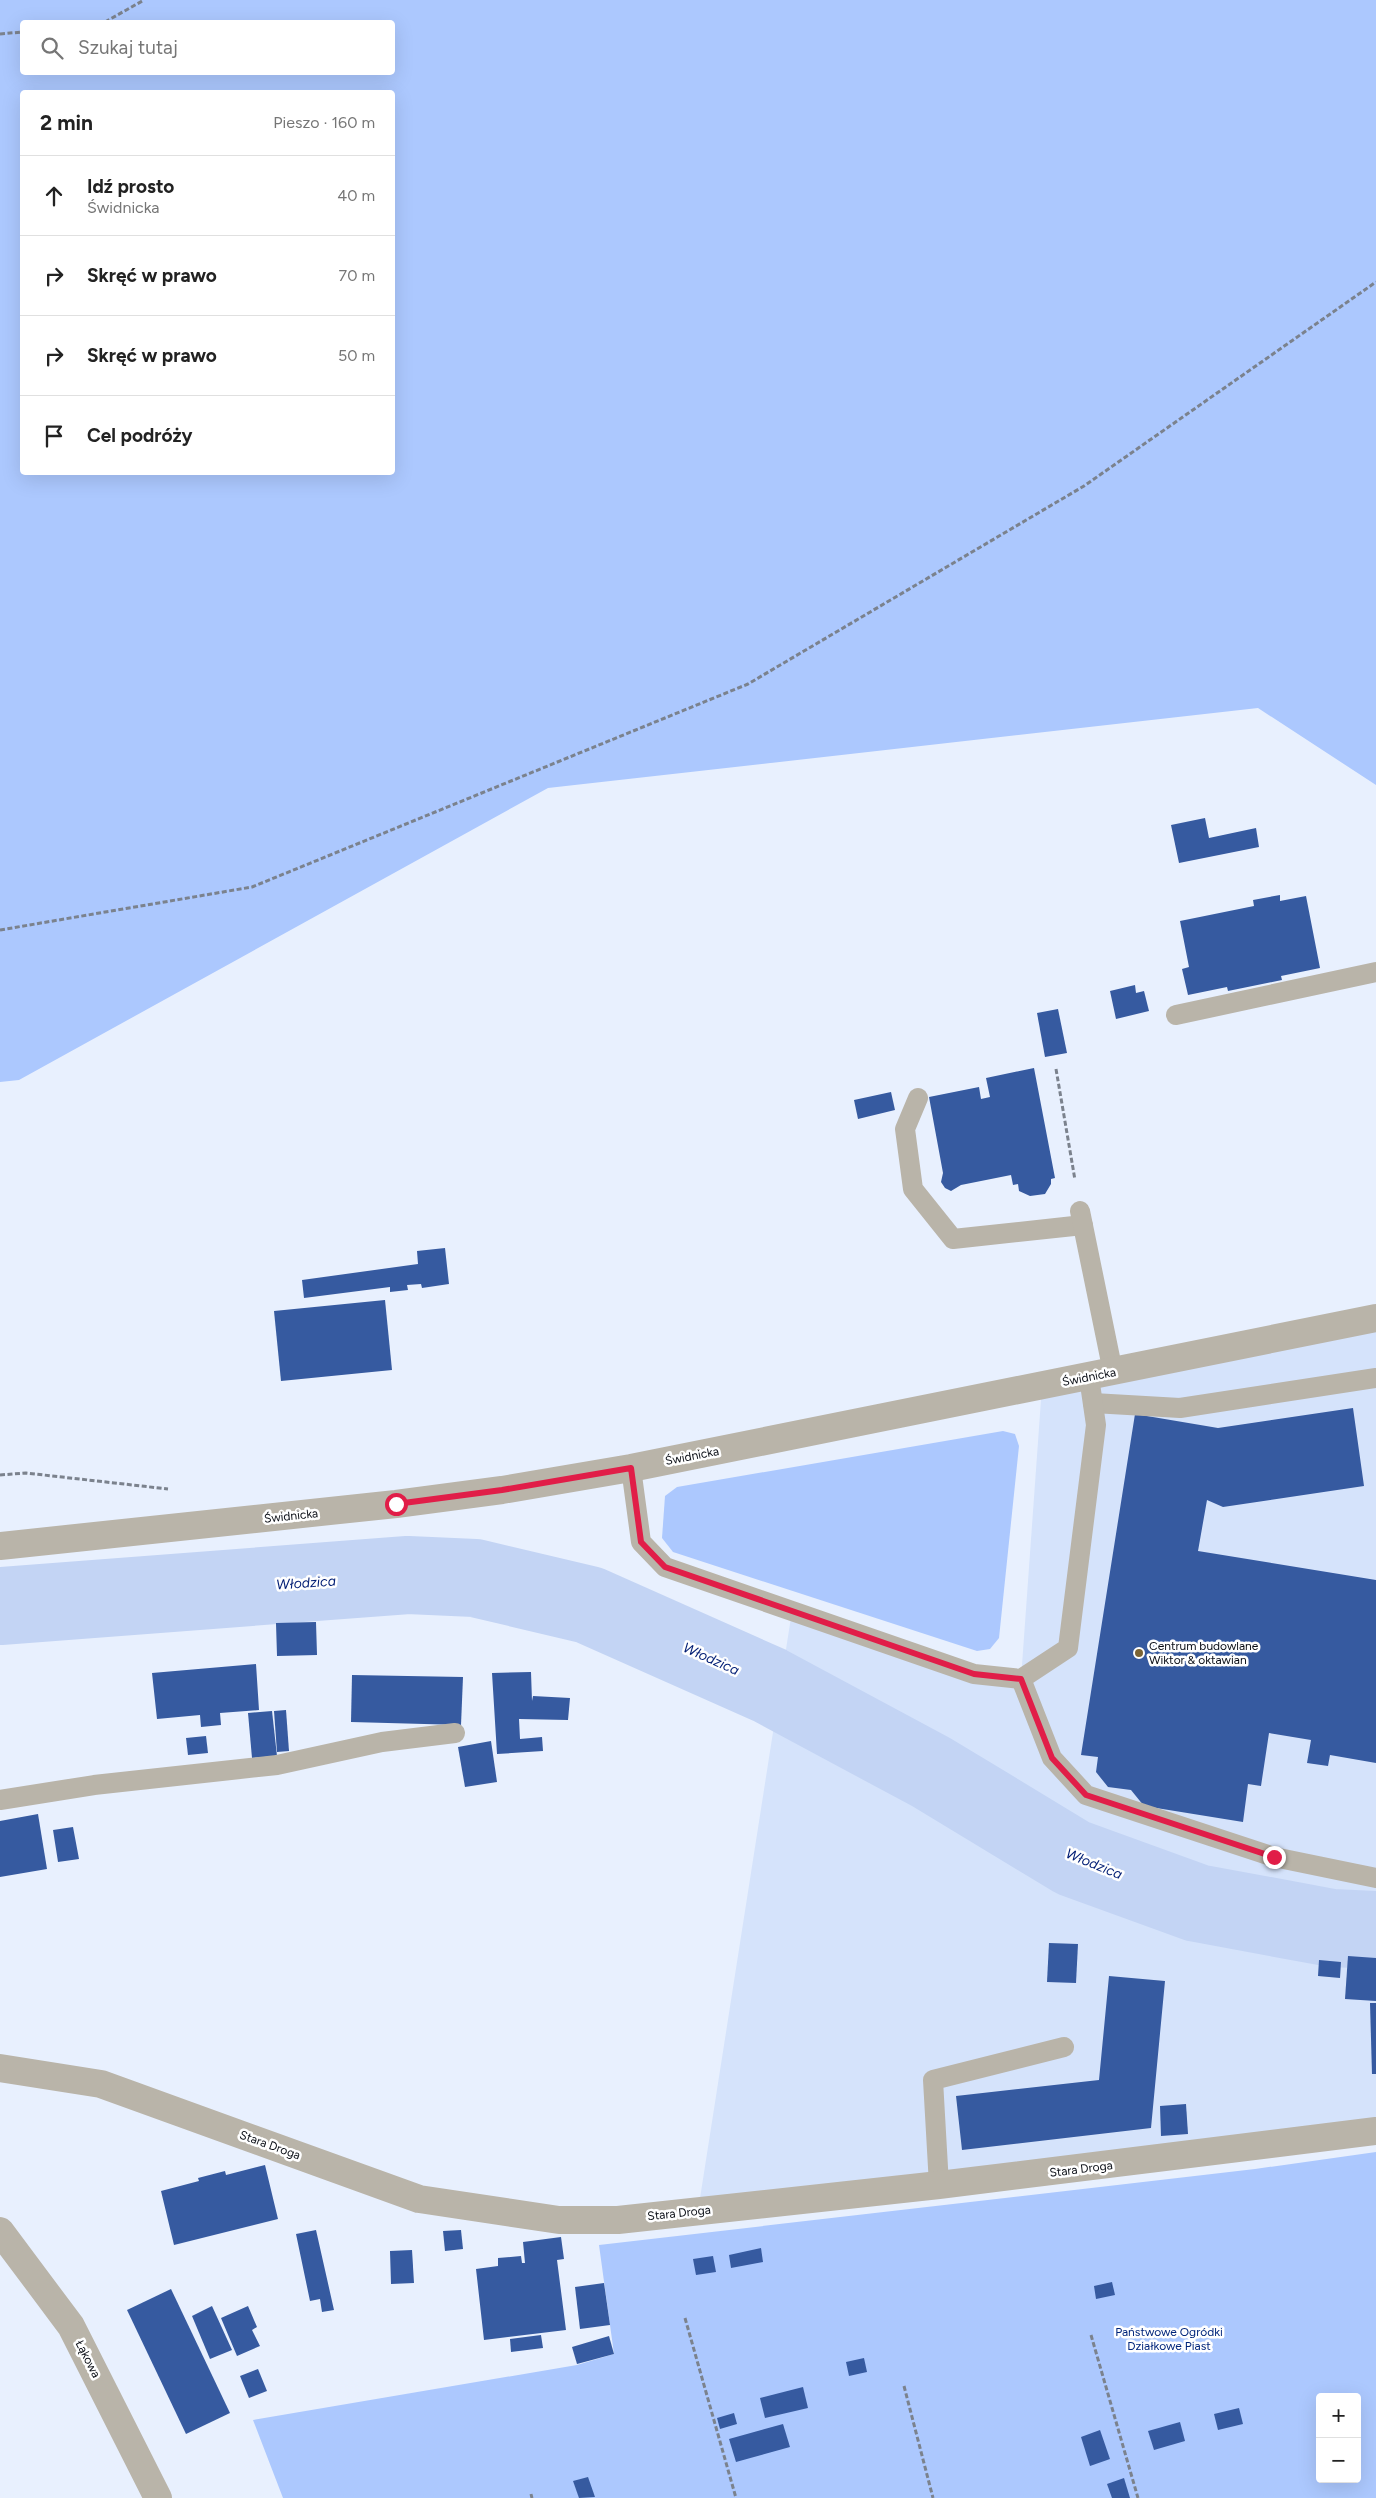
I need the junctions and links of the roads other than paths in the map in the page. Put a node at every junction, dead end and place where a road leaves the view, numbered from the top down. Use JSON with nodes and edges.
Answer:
{"nodes":[{"id":1,"x":1376,"y":972,"type":"edge"},
{"id":2,"x":1176,"y":1015,"type":"dead end"},
{"id":3,"x":918,"y":1098,"type":"dead end"},
{"id":4,"x":1376,"y":1318,"type":"edge"},
{"id":5,"x":1376,"y":1378,"type":"edge"},
{"id":6,"x":1098,"y":1384,"type":"junction"},
{"id":7,"x":631,"y":1468,"type":"junction"},
{"id":8,"x":0,"y":1546,"type":"edge"},
{"id":9,"x":1021,"y":1679,"type":"junction"},
{"id":10,"x":455,"y":1733,"type":"dead end"},
{"id":11,"x":0,"y":1800,"type":"edge"},
{"id":12,"x":1376,"y":1878,"type":"edge"},
{"id":13,"x":1064,"y":2047,"type":"dead end"},
{"id":14,"x":0,"y":2068,"type":"edge"},
{"id":15,"x":1376,"y":2131,"type":"edge"},
{"id":16,"x":939,"y":2185,"type":"junction"},
{"id":17,"x":0,"y":2231,"type":"edge"},
{"id":18,"x":158,"y":2498,"type":"edge"}],
"edges":[{"from":1,"to":2,"type":"lane"},
{"from":3,"to":6,"type":"lane"},
{"from":4,"to":6,"type":"street","name":"Świdnicka"},
{"from":5,"to":6,"type":"lane"},
{"from":6,"to":7,"type":"street","name":"Świdnicka"},
{"from":6,"to":9,"type":"lane"},
{"from":7,"to":8,"type":"street","name":"Świdnicka"},
{"from":7,"to":9,"type":"lane"},
{"from":9,"to":12,"type":"lane"},
{"from":10,"to":11,"type":"lane"},
{"from":13,"to":16,"type":"lane"},
{"from":14,"to":16,"type":"street","name":"Stara Droga"},
{"from":15,"to":16,"type":"street","name":"Stara Droga"},
{"from":17,"to":18,"type":"street","name":"Łąkowa"}]}
